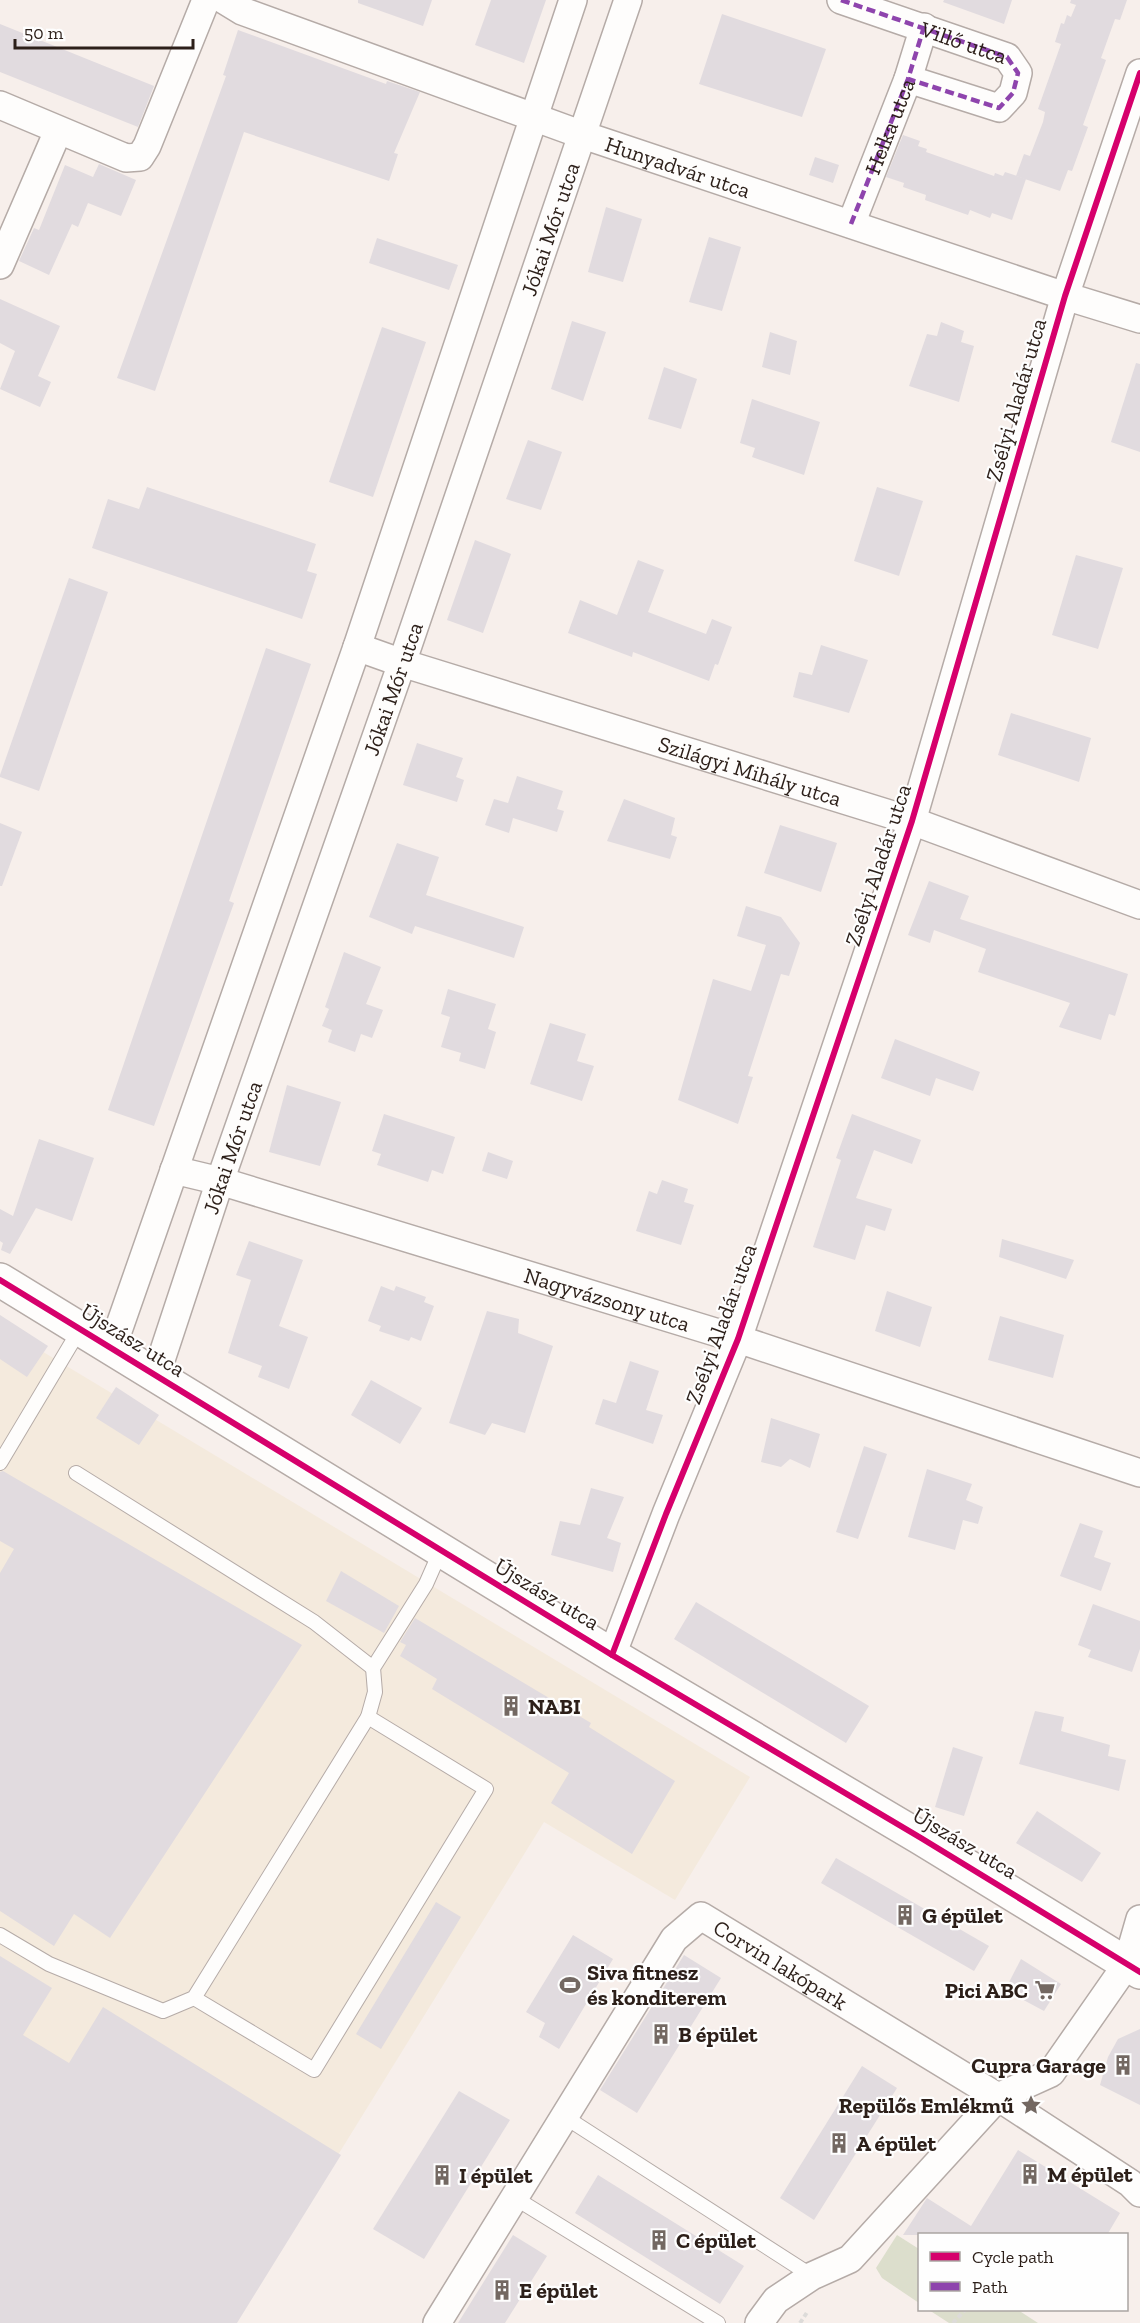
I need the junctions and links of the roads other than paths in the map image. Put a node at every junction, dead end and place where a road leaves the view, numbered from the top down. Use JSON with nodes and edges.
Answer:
{"nodes":[{"id":1,"x":206,"y":0,"type":"edge"},
{"id":2,"x":224,"y":0,"type":"edge"},
{"id":3,"x":573,"y":0,"type":"edge"},
{"id":4,"x":628,"y":0,"type":"edge"},
{"id":5,"x":841,"y":0,"type":"edge"},
{"id":6,"x":924,"y":27,"type":"junction"},
{"id":7,"x":1140,"y":73,"type":"edge"},
{"id":8,"x":908,"y":79,"type":"junction"},
{"id":9,"x":0,"y":105,"type":"edge"},
{"id":10,"x":532,"y":116,"type":"junction"},
{"id":11,"x":58,"y":131,"type":"junction"},
{"id":12,"x":580,"y":134,"type":"junction"},
{"id":13,"x":850,"y":224,"type":"junction"},
{"id":14,"x":0,"y":265,"type":"edge"},
{"id":15,"x":1065,"y":296,"type":"junction"},
{"id":16,"x":1140,"y":319,"type":"edge"},
{"id":17,"x":357,"y":647,"type":"junction"},
{"id":18,"x":402,"y":663,"type":"junction"},
{"id":19,"x":912,"y":821,"type":"junction"},
{"id":20,"x":1140,"y":905,"type":"edge"},
{"id":21,"x":174,"y":1170,"type":"junction"},
{"id":22,"x":220,"y":1181,"type":"junction"},
{"id":23,"x":0,"y":1280,"type":"edge"},
{"id":24,"x":80,"y":1329,"type":"junction"},
{"id":25,"x":738,"y":1339,"type":"junction"},
{"id":26,"x":112,"y":1348,"type":"junction"},
{"id":27,"x":156,"y":1376,"type":"junction"},
{"id":28,"x":2,"y":1454,"type":"edge"},
{"id":29,"x":76,"y":1473,"type":"dead end"},
{"id":30,"x":1140,"y":1473,"type":"edge"},
{"id":31,"x":441,"y":1550,"type":"junction"},
{"id":32,"x":612,"y":1655,"type":"junction"},
{"id":33,"x":374,"y":1668,"type":"junction"},
{"id":34,"x":368,"y":1717,"type":"junction"},
{"id":35,"x":1140,"y":1919,"type":"edge"},
{"id":36,"x":0,"y":1936,"type":"edge"},
{"id":37,"x":1133,"y":1968,"type":"edge"},
{"id":38,"x":194,"y":1998,"type":"junction"},
{"id":39,"x":998,"y":2097,"type":"junction"},
{"id":40,"x":565,"y":2117,"type":"junction"},
{"id":41,"x":1140,"y":2193,"type":"edge"},
{"id":42,"x":515,"y":2198,"type":"junction"},
{"id":43,"x":812,"y":2276,"type":"junction"},
{"id":44,"x":437,"y":2323,"type":"edge"},
{"id":45,"x":718,"y":2323,"type":"edge"},
{"id":46,"x":759,"y":2323,"type":"edge"}],
"edges":[{"from":1,"to":11,"type":"street"},
{"from":2,"to":10,"type":"street","name":"Hunyadvár utca"},
{"from":3,"to":10,"type":"street","name":"Jókai Mór utca"},
{"from":4,"to":12,"type":"street","name":"Jókai Mór utca"},
{"from":5,"to":6,"type":"street","name":"Villő utca"},
{"from":6,"to":8,"type":"street","name":"Helka utca"},
{"from":6,"to":8,"type":"street","name":"Villő utca"},
{"from":7,"to":15,"type":"street","name":"Zsélyi Aladár utca"},
{"from":8,"to":13,"type":"street","name":"Helka utca"},
{"from":9,"to":11,"type":"street"},
{"from":10,"to":12,"type":"street","name":"Hunyadvár utca"},
{"from":10,"to":17,"type":"street","name":"Jókai Mór utca"},
{"from":11,"to":14,"type":"street"},
{"from":12,"to":13,"type":"street","name":"Hunyadvár utca"},
{"from":12,"to":18,"type":"street","name":"Jókai Mór utca"},
{"from":13,"to":15,"type":"street","name":"Hunyadvár utca"},
{"from":15,"to":16,"type":"street","name":"Hunyadvár utca"},
{"from":15,"to":19,"type":"street","name":"Zsélyi Aladár utca"},
{"from":17,"to":18,"type":"street","name":"Szilágyi Mihály utca"},
{"from":17,"to":21,"type":"street","name":"Jókai Mór utca"},
{"from":18,"to":19,"type":"street","name":"Szilágyi Mihály utca"},
{"from":18,"to":22,"type":"street","name":"Jókai Mór utca"},
{"from":19,"to":20,"type":"street","name":"Szilágyi Mihály utca"},
{"from":19,"to":25,"type":"street","name":"Zsélyi Aladár utca"},
{"from":21,"to":22,"type":"street","name":"Nagyvázsony utca"},
{"from":21,"to":26,"type":"street","name":"Jókai Mór utca"},
{"from":22,"to":25,"type":"street","name":"Nagyvázsony utca"},
{"from":22,"to":27,"type":"street","name":"Jókai Mór utca"},
{"from":23,"to":24,"type":"street","name":"Újszász utca"},
{"from":24,"to":26,"type":"street","name":"Újszász utca"},
{"from":24,"to":28,"type":"lane"},
{"from":25,"to":30,"type":"street","name":"Nagyvázsony utca"},
{"from":25,"to":32,"type":"street","name":"Zsélyi Aladár utca"},
{"from":26,"to":27,"type":"street","name":"Újszász utca"},
{"from":27,"to":31,"type":"street","name":"Újszász utca"},
{"from":29,"to":33,"type":"lane"},
{"from":31,"to":32,"type":"street","name":"Újszász utca"},
{"from":31,"to":33,"type":"lane"},
{"from":32,"to":37,"type":"street","name":"Újszász utca"},
{"from":33,"to":34,"type":"lane"},
{"from":34,"to":38,"type":"lane"},
{"from":34,"to":38,"type":"lane"},
{"from":35,"to":37,"type":"street"},
{"from":36,"to":38,"type":"lane"},
{"from":37,"to":39,"type":"street"},
{"from":39,"to":40,"type":"street","name":"Corvin lakópark"},
{"from":39,"to":41,"type":"street"},
{"from":39,"to":43,"type":"street"},
{"from":40,"to":42,"type":"street","name":"Corvin lakópark"},
{"from":40,"to":43,"type":"lane"},
{"from":42,"to":44,"type":"street","name":"Corvin lakópark"},
{"from":42,"to":45,"type":"lane"},
{"from":43,"to":46,"type":"street"}]}
